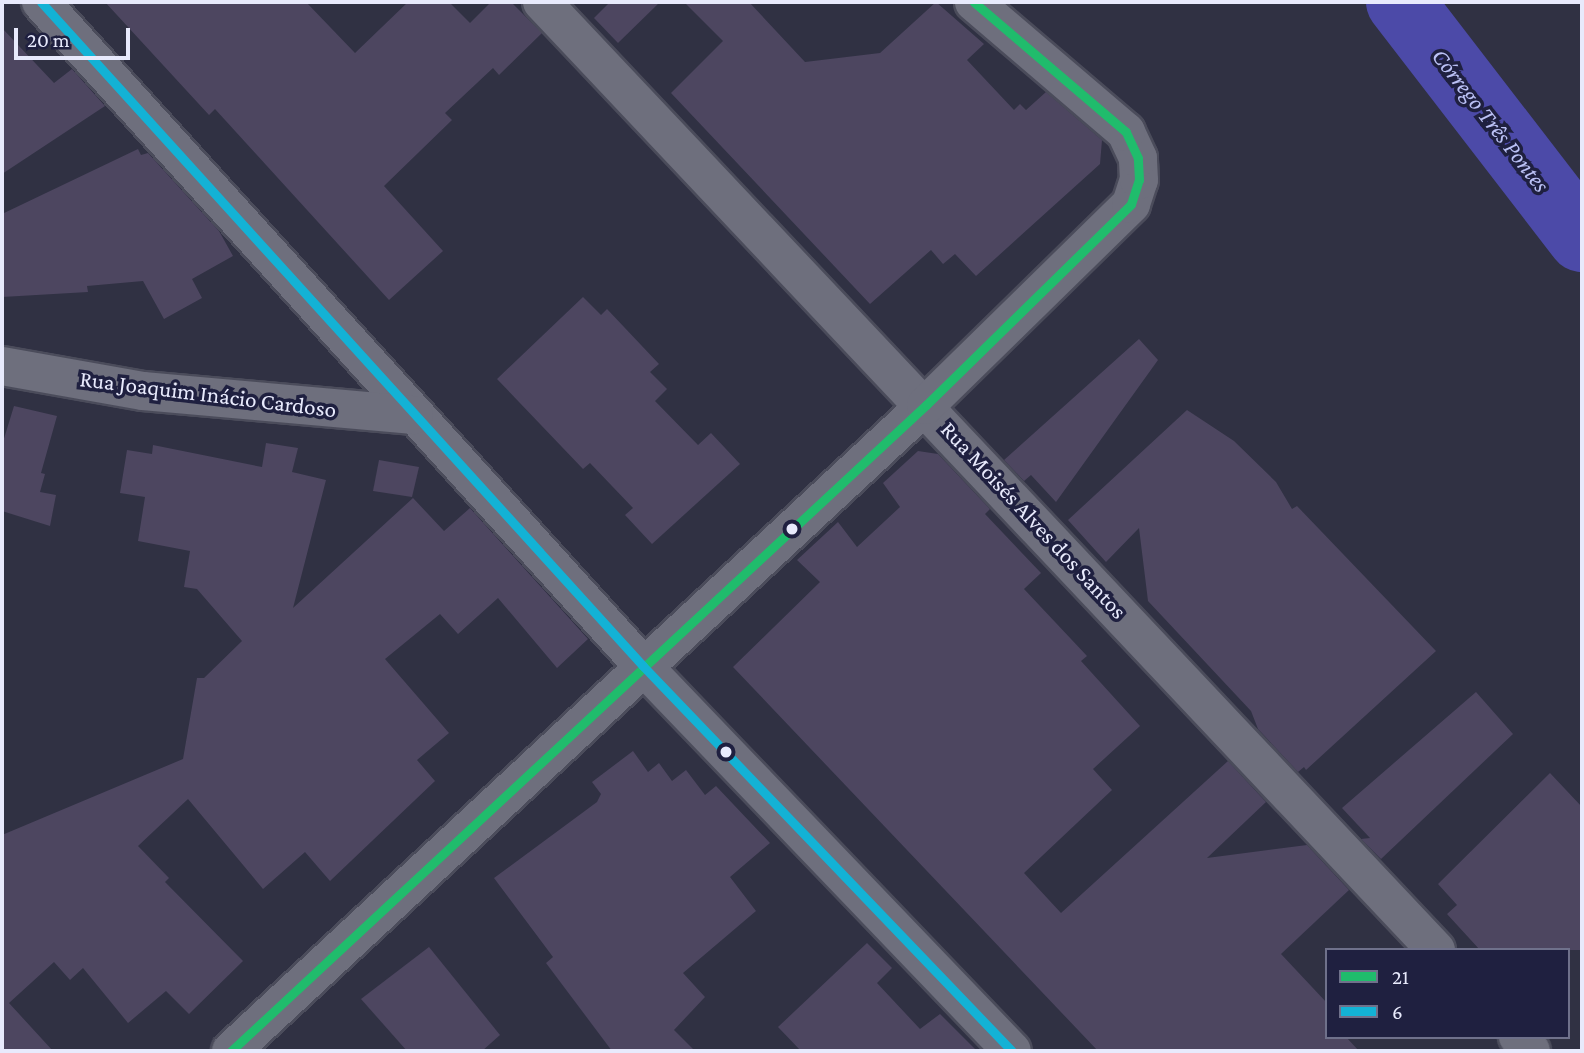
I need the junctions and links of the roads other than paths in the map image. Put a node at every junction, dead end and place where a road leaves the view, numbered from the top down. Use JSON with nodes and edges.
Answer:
{"nodes":[{"id":1,"x":41,"y":2,"type":"edge"},
{"id":2,"x":542,"y":2,"type":"edge"},
{"id":3,"x":974,"y":2,"type":"edge"},
{"id":4,"x":2,"y":366,"type":"edge"},
{"id":5,"x":926,"y":405,"type":"junction"},
{"id":6,"x":414,"y":415,"type":"junction"},
{"id":7,"x":643,"y":666,"type":"junction"},
{"id":8,"x":1434,"y":948,"type":"edge"},
{"id":9,"x":231,"y":1051,"type":"edge"},
{"id":10,"x":1012,"y":1051,"type":"edge"}],
"edges":[{"from":1,"to":6,"type":"street"},
{"from":2,"to":5,"type":"street","name":"Rua Moisés Alves dos Santos"},
{"from":3,"to":5,"type":"street"},
{"from":4,"to":6,"type":"street","name":"Rua Joaquim Inácio Cardoso"},
{"from":5,"to":7,"type":"street"},
{"from":5,"to":8,"type":"street","name":"Rua Moisés Alves dos Santos"},
{"from":6,"to":7,"type":"street"},
{"from":7,"to":9,"type":"street"},
{"from":7,"to":10,"type":"street"}]}
